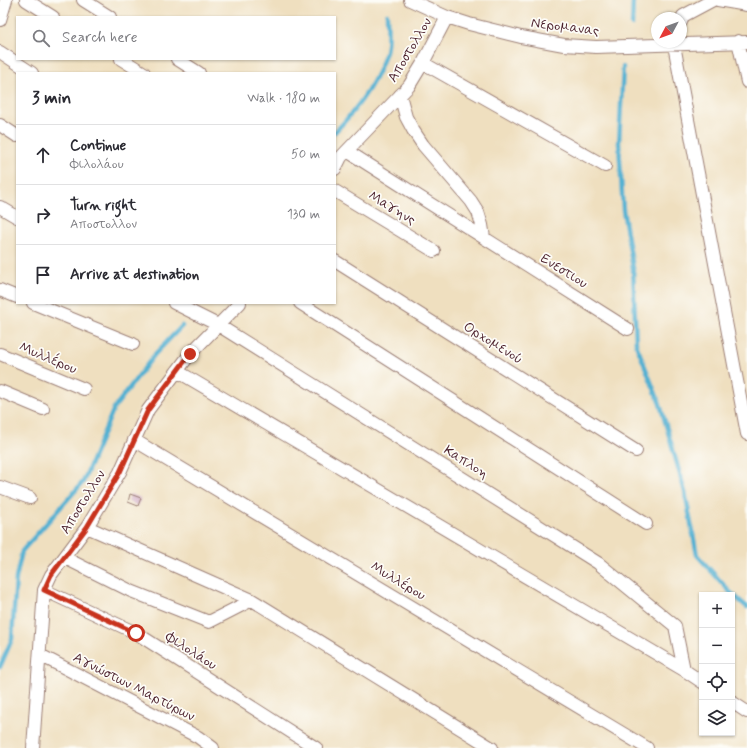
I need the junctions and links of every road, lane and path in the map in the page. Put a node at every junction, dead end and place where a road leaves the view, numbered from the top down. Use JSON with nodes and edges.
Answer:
{"nodes":[{"id":1,"x":6,"y":0,"type":"edge"},
{"id":2,"x":26,"y":0,"type":"edge"},
{"id":3,"x":83,"y":0,"type":"edge"},
{"id":4,"x":410,"y":0,"type":"edge"},
{"id":5,"x":713,"y":0,"type":"edge"},
{"id":6,"x":718,"y":0,"type":"edge"},
{"id":7,"x":747,"y":5,"type":"edge"},
{"id":8,"x":687,"y":14,"type":"edge"},
{"id":9,"x":52,"y":16,"type":"edge"},
{"id":10,"x":108,"y":16,"type":"edge"},
{"id":11,"x":447,"y":17,"type":"junction"},
{"id":12,"x":0,"y":20,"type":"edge"},
{"id":13,"x":742,"y":41,"type":"edge"},
{"id":14,"x":687,"y":43,"type":"edge"},
{"id":15,"x":651,"y":44,"type":"edge"},
{"id":16,"x":675,"y":48,"type":"edge"},
{"id":17,"x":0,"y":52,"type":"edge"},
{"id":18,"x":123,"y":60,"type":"edge"},
{"id":19,"x":179,"y":60,"type":"edge"},
{"id":20,"x":423,"y":63,"type":"junction"},
{"id":21,"x":30,"y":72,"type":"edge"},
{"id":22,"x":142,"y":72,"type":"edge"},
{"id":23,"x":197,"y":72,"type":"edge"},
{"id":24,"x":747,"y":82,"type":"edge"},
{"id":25,"x":400,"y":95,"type":"junction"},
{"id":26,"x":0,"y":125,"type":"edge"},
{"id":27,"x":16,"y":135,"type":"edge"},
{"id":28,"x":347,"y":150,"type":"junction"},
{"id":29,"x":605,"y":166,"type":"dead end"},
{"id":30,"x":336,"y":167,"type":"edge"},
{"id":31,"x":336,"y":192,"type":"edge"},
{"id":32,"x":0,"y":207,"type":"edge"},
{"id":33,"x":16,"y":216,"type":"edge"},
{"id":34,"x":484,"y":238,"type":"junction"},
{"id":35,"x":434,"y":251,"type":"dead end"},
{"id":36,"x":336,"y":262,"type":"edge"},
{"id":37,"x":0,"y":290,"type":"edge"},
{"id":38,"x":16,"y":297,"type":"edge"},
{"id":39,"x":35,"y":304,"type":"edge"},
{"id":40,"x":176,"y":304,"type":"edge"},
{"id":41,"x":239,"y":304,"type":"edge"},
{"id":42,"x":302,"y":304,"type":"edge"},
{"id":43,"x":218,"y":325,"type":"junction"},
{"id":44,"x":628,"y":329,"type":"dead end"},
{"id":45,"x":133,"y":344,"type":"dead end"},
{"id":46,"x":0,"y":354,"type":"edge"},
{"id":47,"x":177,"y":371,"type":"junction"},
{"id":48,"x":84,"y":389,"type":"dead end"},
{"id":49,"x":0,"y":391,"type":"edge"},
{"id":50,"x":43,"y":409,"type":"dead end"},
{"id":51,"x":747,"y":434,"type":"edge"},
{"id":52,"x":134,"y":440,"type":"junction"},
{"id":53,"x":636,"y":451,"type":"dead end"},
{"id":54,"x":0,"y":487,"type":"edge"},
{"id":55,"x":30,"y":498,"type":"dead end"},
{"id":56,"x":646,"y":524,"type":"dead end"},
{"id":57,"x":87,"y":527,"type":"junction"},
{"id":58,"x":65,"y":558,"type":"junction"},
{"id":59,"x":44,"y":590,"type":"junction"},
{"id":60,"x":252,"y":600,"type":"junction"},
{"id":61,"x":40,"y":655,"type":"junction"},
{"id":62,"x":684,"y":670,"type":"junction"},
{"id":63,"x":699,"y":680,"type":"edge"},
{"id":64,"x":735,"y":704,"type":"edge"},
{"id":65,"x":747,"y":712,"type":"edge"},
{"id":66,"x":35,"y":747,"type":"edge"},
{"id":67,"x":214,"y":748,"type":"edge"},
{"id":68,"x":316,"y":748,"type":"edge"},
{"id":69,"x":492,"y":748,"type":"edge"},
{"id":70,"x":647,"y":748,"type":"edge"}],
"edges":[{"from":1,"to":12,"type":"street"},
{"from":2,"to":9,"type":"street"},
{"from":3,"to":10,"type":"street"},
{"from":4,"to":11,"type":"street","name":"Νερομανας"},
{"from":5,"to":8,"type":"street"},
{"from":6,"to":7,"type":"street"},
{"from":11,"to":15,"type":"street","name":"Νερομανας"},
{"from":11,"to":20,"type":"street","name":"Αποστολλον"},
{"from":13,"to":14,"type":"street","name":"Νερομανας"},
{"from":13,"to":24,"type":"street"},
{"from":16,"to":51,"type":"street"},
{"from":17,"to":21,"type":"street"},
{"from":18,"to":22,"type":"street"},
{"from":19,"to":23,"type":"street"},
{"from":20,"to":25,"type":"street","name":"Αποστολλον"},
{"from":20,"to":29,"type":"street"},
{"from":25,"to":28,"type":"street","name":"Αποστολλον"},
{"from":25,"to":34,"type":"street"},
{"from":26,"to":27,"type":"street"},
{"from":28,"to":30,"type":"street","name":"Αποστολλον"},
{"from":28,"to":34,"type":"street","name":"Ενεστιου"},
{"from":31,"to":35,"type":"street","name":"Μαγηνς"},
{"from":32,"to":33,"type":"street"},
{"from":34,"to":44,"type":"street","name":"Ενεστιου"},
{"from":36,"to":53,"type":"street","name":"Ορχομενού"},
{"from":37,"to":38,"type":"street"},
{"from":39,"to":45,"type":"street"},
{"from":40,"to":43,"type":"street","name":"Καπλοη"},
{"from":41,"to":43,"type":"street","name":"Αποστολλον"},
{"from":42,"to":56,"type":"street"},
{"from":43,"to":47,"type":"street","name":"Αποστολλον"},
{"from":43,"to":62,"type":"street","name":"Καπλοη"},
{"from":46,"to":48,"type":"street","name":"Μυλλέρου"},
{"from":47,"to":52,"type":"street","name":"Αποστολλον"},
{"from":47,"to":62,"type":"street"},
{"from":49,"to":50,"type":"street"},
{"from":52,"to":57,"type":"street","name":"Αποστολλον"},
{"from":52,"to":70,"type":"street","name":"Μυλλέρου"},
{"from":54,"to":55,"type":"street"},
{"from":57,"to":58,"type":"street","name":"Αποστολλον"},
{"from":57,"to":60,"type":"street"},
{"from":58,"to":59,"type":"street","name":"Αποστολλον"},
{"from":58,"to":60,"type":"street"},
{"from":59,"to":61,"type":"street","name":"Αποστολλον"},
{"from":59,"to":68,"type":"street","name":"Φιλολάου"},
{"from":60,"to":69,"type":"street"},
{"from":61,"to":66,"type":"street","name":"Αποστολλον"},
{"from":61,"to":67,"type":"street","name":"Αγνώστων Μαρτύρων"},
{"from":62,"to":63,"type":"street"},
{"from":64,"to":65,"type":"street"}]}
